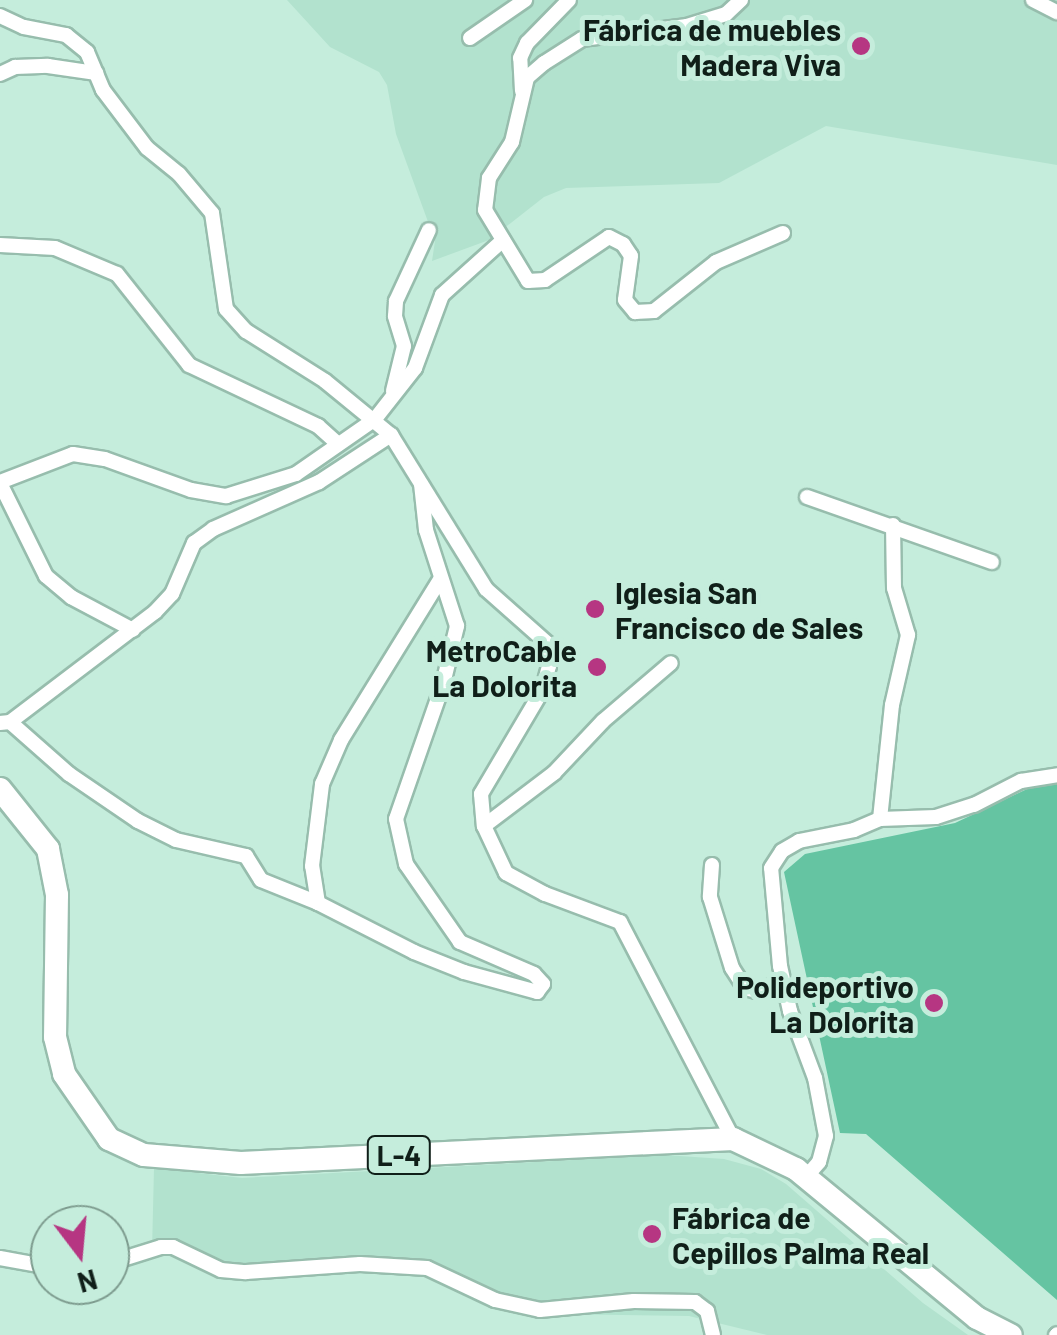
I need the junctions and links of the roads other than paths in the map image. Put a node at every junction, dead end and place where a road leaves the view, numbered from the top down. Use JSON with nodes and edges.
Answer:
{"nodes":[{"id":1,"x":525,"y":0,"type":"edge"},
{"id":2,"x":569,"y":0,"type":"edge"},
{"id":3,"x":741,"y":0,"type":"edge"},
{"id":4,"x":1033,"y":0,"type":"edge"},
{"id":5,"x":1057,"y":12,"type":"edge"},
{"id":6,"x":0,"y":16,"type":"edge"},
{"id":7,"x":470,"y":38,"type":"dead end"},
{"id":8,"x":96,"y":73,"type":"junction"},
{"id":9,"x":0,"y":74,"type":"edge"},
{"id":10,"x":523,"y":96,"type":"junction"},
{"id":11,"x":429,"y":230,"type":"dead end"},
{"id":12,"x":783,"y":234,"type":"dead end"},
{"id":13,"x":503,"y":240,"type":"junction"},
{"id":14,"x":0,"y":245,"type":"edge"},
{"id":15,"x":392,"y":396,"type":"junction"},
{"id":16,"x":375,"y":420,"type":"junction"},
{"id":17,"x":391,"y":434,"type":"junction"},
{"id":18,"x":338,"y":444,"type":"junction"},
{"id":19,"x":421,"y":479,"type":"junction"},
{"id":20,"x":0,"y":482,"type":"edge"},
{"id":21,"x":807,"y":497,"type":"dead end"},
{"id":22,"x":892,"y":524,"type":"junction"},
{"id":23,"x":992,"y":562,"type":"dead end"},
{"id":24,"x":440,"y":580,"type":"junction"},
{"id":25,"x":134,"y":630,"type":"junction"},
{"id":26,"x":671,"y":662,"type":"dead end"},
{"id":27,"x":5,"y":723,"type":"edge"},
{"id":28,"x":1057,"y":775,"type":"edge"},
{"id":29,"x":0,"y":789,"type":"edge"},
{"id":30,"x":880,"y":819,"type":"junction"},
{"id":31,"x":484,"y":826,"type":"junction"},
{"id":32,"x":712,"y":865,"type":"dead end"},
{"id":33,"x":318,"y":903,"type":"junction"},
{"id":34,"x":784,"y":982,"type":"junction"},
{"id":35,"x":733,"y":1139,"type":"junction"},
{"id":36,"x":806,"y":1177,"type":"junction"},
{"id":37,"x":130,"y":1257,"type":"edge"},
{"id":38,"x":0,"y":1258,"type":"edge"},
{"id":39,"x":30,"y":1263,"type":"edge"},
{"id":40,"x":713,"y":1335,"type":"edge"},
{"id":41,"x":1011,"y":1335,"type":"edge"}],
"edges":[{"from":1,"to":7,"type":"street"},
{"from":2,"to":10,"type":"street"},
{"from":3,"to":10,"type":"street"},
{"from":4,"to":5,"type":"street"},
{"from":6,"to":8,"type":"street"},
{"from":8,"to":9,"type":"street"},
{"from":8,"to":16,"type":"street"},
{"from":10,"to":13,"type":"street"},
{"from":11,"to":15,"type":"street"},
{"from":12,"to":13,"type":"street"},
{"from":13,"to":15,"type":"street"},
{"from":14,"to":18,"type":"street"},
{"from":15,"to":16,"type":"street"},
{"from":16,"to":17,"type":"street"},
{"from":16,"to":18,"type":"street"},
{"from":17,"to":19,"type":"street"},
{"from":17,"to":25,"type":"street"},
{"from":18,"to":20,"type":"street"},
{"from":19,"to":24,"type":"street"},
{"from":19,"to":31,"type":"street"},
{"from":20,"to":25,"type":"street"},
{"from":21,"to":22,"type":"street"},
{"from":22,"to":23,"type":"street"},
{"from":22,"to":30,"type":"street"},
{"from":24,"to":33,"type":"street"},
{"from":24,"to":33,"type":"street"},
{"from":25,"to":27,"type":"street"},
{"from":26,"to":31,"type":"street"},
{"from":27,"to":33,"type":"street"},
{"from":28,"to":30,"type":"street"},
{"from":29,"to":35,"type":"main road","number":"L-4"},
{"from":30,"to":34,"type":"street"},
{"from":31,"to":35,"type":"street"},
{"from":32,"to":34,"type":"street"},
{"from":34,"to":36,"type":"street"},
{"from":35,"to":36,"type":"main road"},
{"from":36,"to":41,"type":"main road"},
{"from":37,"to":40,"type":"street"},
{"from":38,"to":39,"type":"street"}]}
